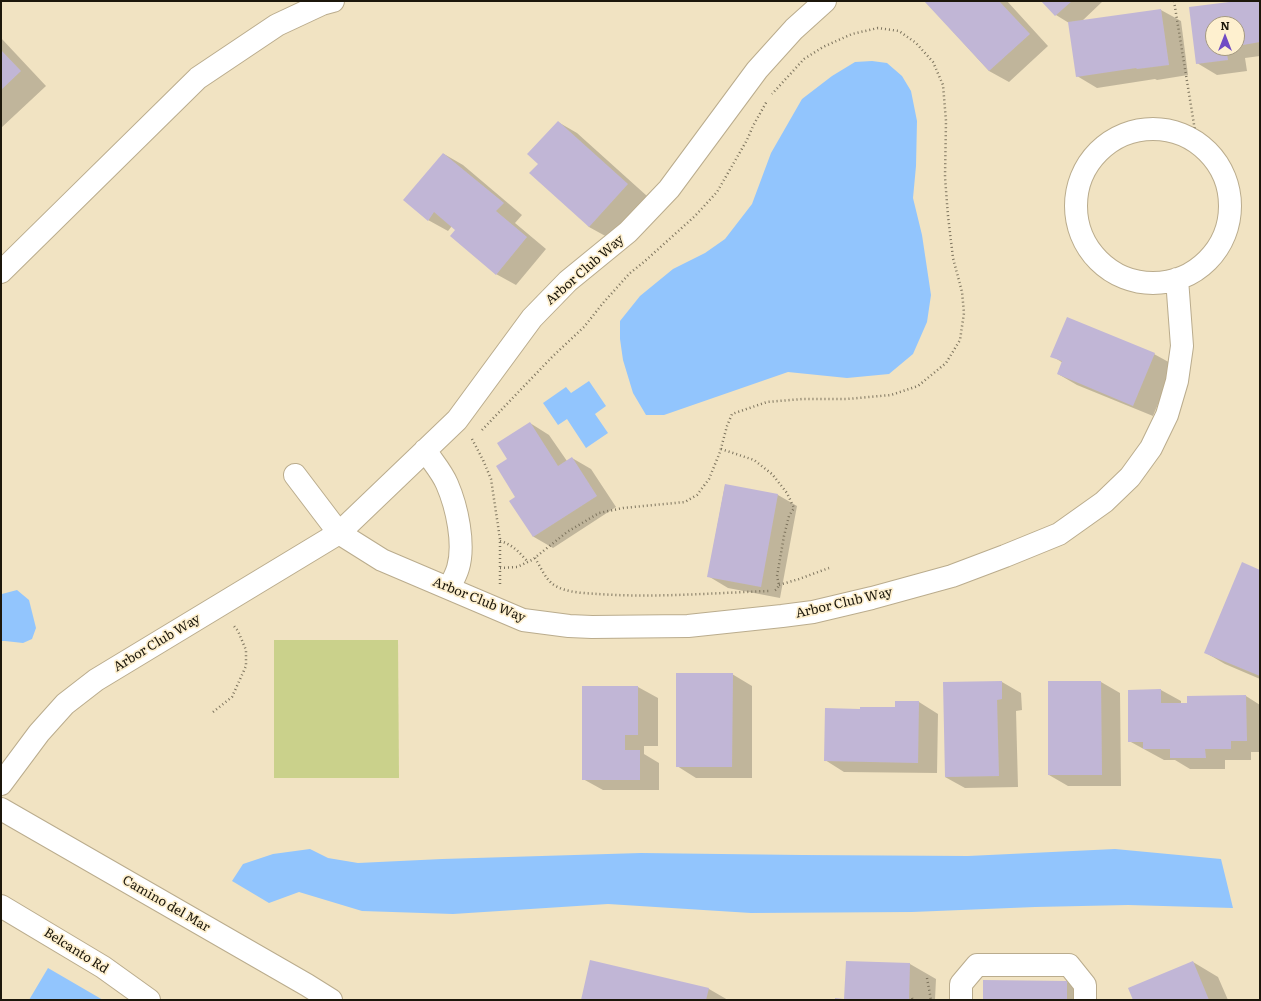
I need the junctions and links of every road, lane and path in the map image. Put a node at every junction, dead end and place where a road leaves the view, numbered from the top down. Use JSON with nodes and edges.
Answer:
{"nodes":[{"id":1,"x":826,"y":1,"type":"edge"},
{"id":2,"x":1174,"y":1,"type":"edge"},
{"id":3,"x":326,"y":2,"type":"edge"},
{"id":4,"x":1197,"y":143,"type":"junction"},
{"id":5,"x":1,"y":272,"type":"edge"},
{"id":6,"x":1177,"y":279,"type":"junction"},
{"id":7,"x":457,"y":420,"type":"junction"},
{"id":8,"x":478,"y":433,"type":"dead end"},
{"id":9,"x":721,"y":449,"type":"junction"},
{"id":10,"x":425,"y":450,"type":"junction"},
{"id":11,"x":295,"y":475,"type":"dead end"},
{"id":12,"x":339,"y":533,"type":"junction"},
{"id":13,"x":500,"y":541,"type":"junction"},
{"id":14,"x":535,"y":558,"type":"junction"},
{"id":15,"x":528,"y":562,"type":"junction"},
{"id":16,"x":500,"y":568,"type":"junction"},
{"id":17,"x":829,"y":568,"type":"dead end"},
{"id":18,"x":779,"y":585,"type":"junction"},
{"id":19,"x":449,"y":588,"type":"junction"},
{"id":20,"x":219,"y":606,"type":"junction"},
{"id":21,"x":492,"y":607,"type":"junction"},
{"id":22,"x":213,"y":712,"type":"dead end"},
{"id":23,"x":1,"y":784,"type":"edge"},
{"id":24,"x":1,"y":809,"type":"edge"},
{"id":25,"x":1,"y":906,"type":"edge"},
{"id":26,"x":927,"y":978,"type":"dead end"},
{"id":27,"x":149,"y":1000,"type":"edge"},
{"id":28,"x":331,"y":1000,"type":"edge"},
{"id":29,"x":931,"y":1000,"type":"edge"},
{"id":30,"x":961,"y":1000,"type":"edge"},
{"id":31,"x":1085,"y":1000,"type":"edge"}],
"edges":[{"from":1,"to":7,"type":"street","name":"Arbor Club Way"},
{"from":2,"to":4,"type":"path"},
{"from":3,"to":5,"type":"street"},
{"from":4,"to":6,"type":"street"},
{"from":4,"to":6,"type":"street"},
{"from":6,"to":21,"type":"street","name":"Arbor Club Way"},
{"from":7,"to":10,"type":"street","name":"Arbor Club Way"},
{"from":7,"to":13,"type":"path"},
{"from":8,"to":9,"type":"path"},
{"from":9,"to":14,"type":"path"},
{"from":9,"to":18,"type":"path"},
{"from":10,"to":12,"type":"street","name":"Arbor Club Way"},
{"from":10,"to":19,"type":"street"},
{"from":11,"to":12,"type":"street"},
{"from":12,"to":19,"type":"street","name":"Arbor Club Way"},
{"from":12,"to":20,"type":"street","name":"Arbor Club Way"},
{"from":13,"to":15,"type":"path"},
{"from":13,"to":16,"type":"path"},
{"from":14,"to":15,"type":"path"},
{"from":14,"to":18,"type":"path"},
{"from":15,"to":16,"type":"path"},
{"from":16,"to":21,"type":"path"},
{"from":17,"to":18,"type":"path"},
{"from":19,"to":21,"type":"street","name":"Arbor Club Way"},
{"from":20,"to":22,"type":"path"},
{"from":20,"to":23,"type":"street","name":"Arbor Club Way"},
{"from":24,"to":28,"type":"street","name":"Camino del Mar"},
{"from":25,"to":27,"type":"street","name":"Belcanto Rd"},
{"from":26,"to":29,"type":"path"},
{"from":30,"to":31,"type":"street"}]}
